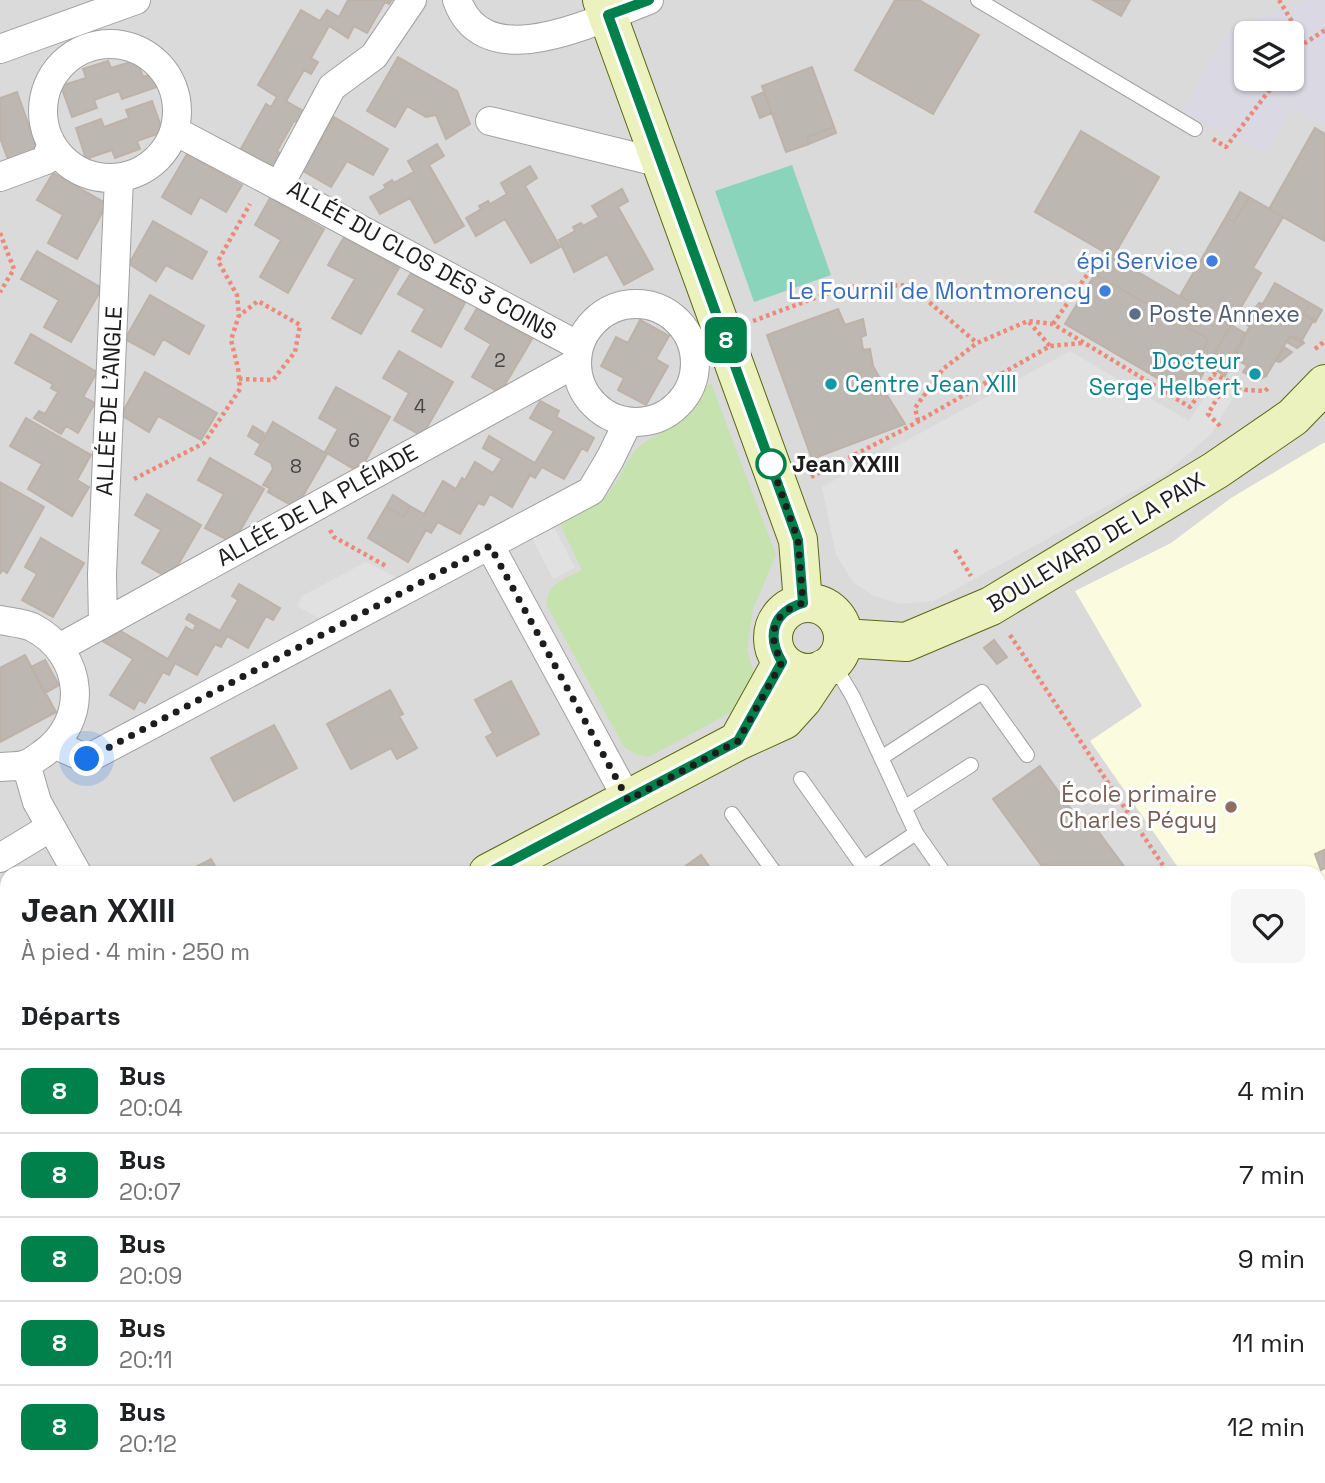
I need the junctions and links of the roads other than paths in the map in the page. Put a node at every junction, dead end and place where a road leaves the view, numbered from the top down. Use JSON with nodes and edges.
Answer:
{"nodes":[{"id":1,"x":135,"y":0,"type":"edge"},
{"id":2,"x":412,"y":0,"type":"edge"},
{"id":3,"x":457,"y":0,"type":"edge"},
{"id":4,"x":649,"y":0,"type":"edge"},
{"id":5,"x":978,"y":0,"type":"edge"},
{"id":6,"x":605,"y":7,"type":"edge"},
{"id":7,"x":85,"y":34,"type":"junction"},
{"id":8,"x":0,"y":50,"type":"edge"},
{"id":9,"x":490,"y":121,"type":"dead end"},
{"id":10,"x":1195,"y":129,"type":"road end"},
{"id":11,"x":175,"y":131,"type":"junction"},
{"id":12,"x":51,"y":145,"type":"junction"},
{"id":13,"x":662,"y":163,"type":"junction"},
{"id":14,"x":0,"y":177,"type":"edge"},
{"id":15,"x":119,"y":178,"type":"junction"},
{"id":16,"x":272,"y":183,"type":"junction"},
{"id":17,"x":578,"y":355,"type":"junction"},
{"id":18,"x":1325,"y":384,"type":"edge"},
{"id":19,"x":628,"y":422,"type":"junction"},
{"id":20,"x":490,"y":546,"type":"junction"},
{"id":21,"x":803,"y":603,"type":"junction"},
{"id":22,"x":0,"y":620,"type":"edge"},
{"id":23,"x":103,"y":624,"type":"junction"},
{"id":24,"x":59,"y":648,"type":"junction"},
{"id":25,"x":833,"y":657,"type":"junction"},
{"id":26,"x":782,"y":662,"type":"junction"},
{"id":27,"x":738,"y":741,"type":"junction"},
{"id":28,"x":56,"y":745,"type":"junction"},
{"id":29,"x":1027,"y":755,"type":"dead end"},
{"id":30,"x":881,"y":758,"type":"junction"},
{"id":31,"x":13,"y":765,"type":"edge"},
{"id":32,"x":971,"y":765,"type":"dead end"},
{"id":33,"x":801,"y":779,"type":"dead end"},
{"id":34,"x":628,"y":800,"type":"junction"},
{"id":35,"x":904,"y":808,"type":"junction"},
{"id":36,"x":732,"y":814,"type":"dead end"},
{"id":37,"x":51,"y":827,"type":"junction"},
{"id":38,"x":916,"y":833,"type":"junction"},
{"id":39,"x":0,"y":858,"type":"edge"},
{"id":40,"x":73,"y":866,"type":"edge"},
{"id":41,"x":501,"y":866,"type":"edge"},
{"id":42,"x":770,"y":866,"type":"edge"},
{"id":43,"x":857,"y":866,"type":"edge"},
{"id":44,"x":867,"y":866,"type":"edge"},
{"id":45,"x":939,"y":866,"type":"edge"}],
"edges":[{"from":1,"to":7,"type":"street"},
{"from":2,"to":16,"type":"street","name":"ALLÉE DU CLOS DES 3 COINS"},
{"from":3,"to":6,"type":"street"},
{"from":4,"to":6,"type":"street"},
{"from":5,"to":10,"type":"lane"},
{"from":6,"to":13,"type":"street"},
{"from":7,"to":8,"type":"street"},
{"from":7,"to":11,"type":"street"},
{"from":7,"to":12,"type":"street"},
{"from":9,"to":13,"type":"street"},
{"from":11,"to":15,"type":"street"},
{"from":11,"to":16,"type":"street"},
{"from":12,"to":14,"type":"street"},
{"from":12,"to":15,"type":"street"},
{"from":13,"to":21,"type":"street"},
{"from":15,"to":23,"type":"street","name":"ALLÉE DE L'ANGLE"},
{"from":16,"to":17,"type":"street","name":"ALLÉE DU CLOS DES 3 COINS"},
{"from":17,"to":19,"type":"street"},
{"from":17,"to":19,"type":"street"},
{"from":17,"to":23,"type":"street","name":"ALLÉE DE LA PLÉIADE"},
{"from":18,"to":25,"type":"street","name":"BOULEVARD DE LA PAIX"},
{"from":19,"to":20,"type":"street"},
{"from":20,"to":28,"type":"street"},
{"from":20,"to":34,"type":"street"},
{"from":21,"to":25,"type":"street"},
{"from":21,"to":26,"type":"street"},
{"from":22,"to":24,"type":"street"},
{"from":23,"to":24,"type":"street","name":"ALLÉE DE LA PLÉIADE"},
{"from":24,"to":28,"type":"street"},
{"from":25,"to":26,"type":"street"},
{"from":25,"to":27,"type":"street"},
{"from":25,"to":30,"type":"lane"},
{"from":26,"to":27,"type":"street"},
{"from":27,"to":34,"type":"street"},
{"from":28,"to":31,"type":"street"},
{"from":29,"to":30,"type":"lane"},
{"from":30,"to":35,"type":"lane"},
{"from":31,"to":37,"type":"street"},
{"from":32,"to":35,"type":"lane"},
{"from":33,"to":43,"type":"lane"},
{"from":34,"to":41,"type":"street"},
{"from":35,"to":38,"type":"lane"},
{"from":36,"to":42,"type":"lane"},
{"from":37,"to":39,"type":"street"},
{"from":37,"to":40,"type":"street"},
{"from":38,"to":44,"type":"lane"},
{"from":38,"to":45,"type":"lane"}]}
